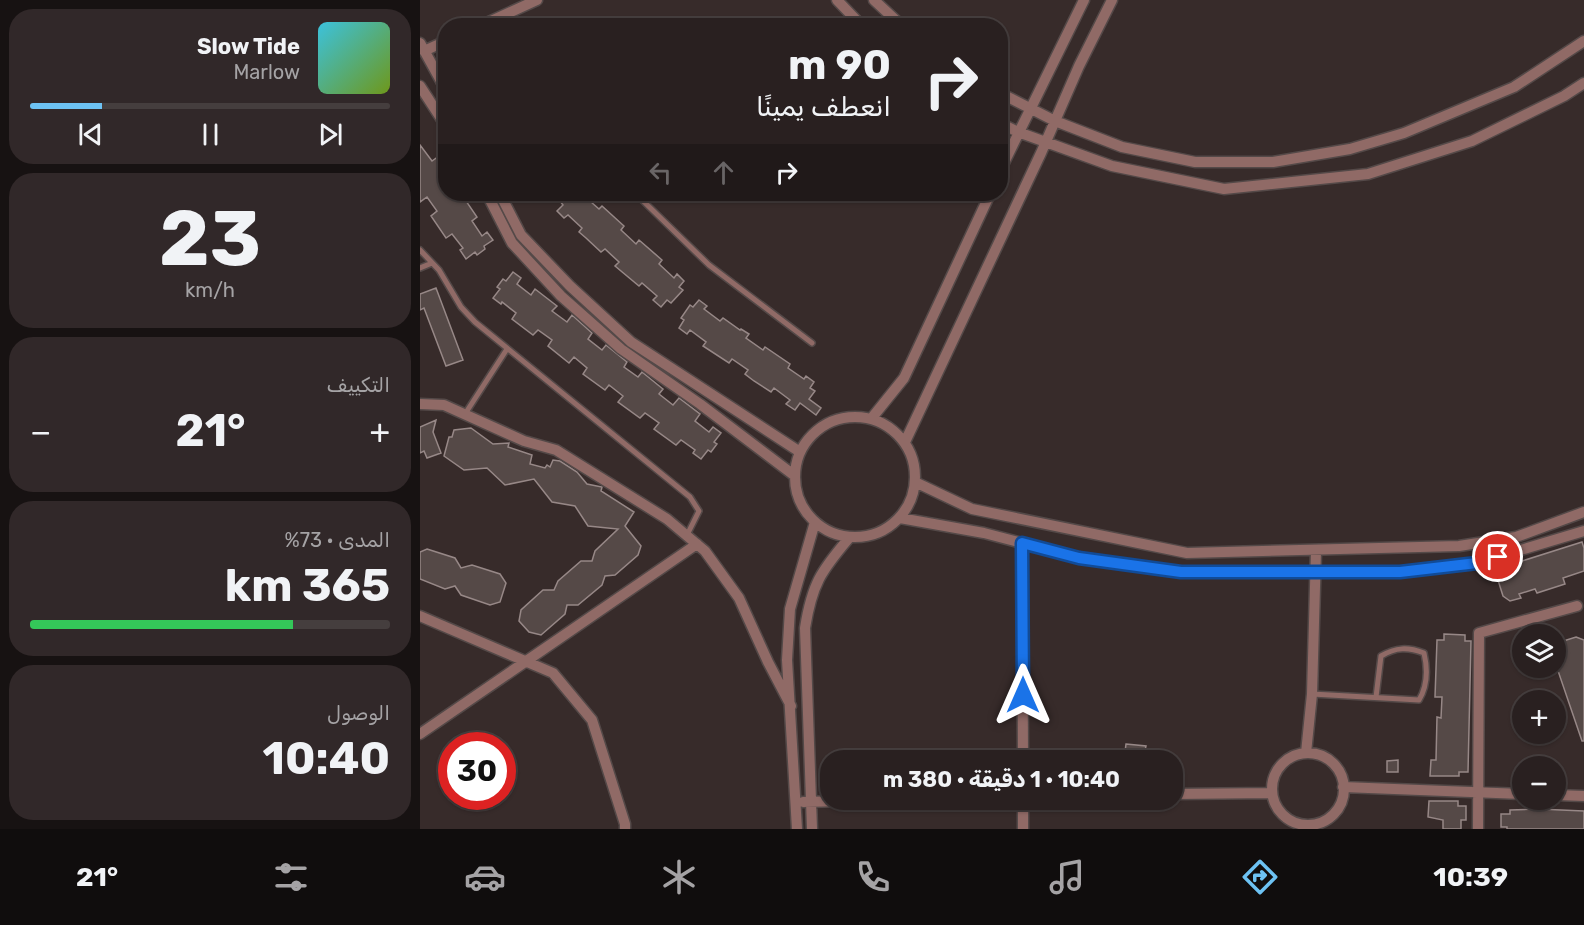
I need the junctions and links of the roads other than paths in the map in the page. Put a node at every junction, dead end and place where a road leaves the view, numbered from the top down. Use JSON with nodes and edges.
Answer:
{"nodes":[{"id":1,"x":537,"y":0,"type":"edge"},
{"id":2,"x":837,"y":0,"type":"edge"},
{"id":3,"x":874,"y":0,"type":"edge"},
{"id":4,"x":1084,"y":0,"type":"edge"},
{"id":5,"x":1112,"y":0,"type":"edge"},
{"id":6,"x":504,"y":15,"type":"junction"},
{"id":7,"x":497,"y":18,"type":"edge"},
{"id":8,"x":506,"y":18,"type":"edge"},
{"id":9,"x":854,"y":18,"type":"edge"},
{"id":10,"x":893,"y":18,"type":"edge"},
{"id":11,"x":1584,"y":41,"type":"edge"},
{"id":12,"x":438,"y":43,"type":"edge"},
{"id":13,"x":422,"y":47,"type":"edge"},
{"id":14,"x":438,"y":76,"type":"edge"},
{"id":15,"x":1584,"y":83,"type":"edge"},
{"id":16,"x":420,"y":86,"type":"edge"},
{"id":17,"x":1008,"y":97,"type":"edge"},
{"id":18,"x":1030,"y":108,"type":"junction"},
{"id":19,"x":438,"y":114,"type":"edge"},
{"id":20,"x":1055,"y":120,"type":"junction"},
{"id":21,"x":1008,"y":127,"type":"edge"},
{"id":22,"x":1018,"y":132,"type":"junction"},
{"id":23,"x":1046,"y":142,"type":"junction"},
{"id":24,"x":1008,"y":154,"type":"edge"},
{"id":25,"x":491,"y":201,"type":"edge"},
{"id":26,"x":504,"y":201,"type":"edge"},
{"id":27,"x":643,"y":201,"type":"edge"},
{"id":28,"x":987,"y":201,"type":"edge"},
{"id":29,"x":420,"y":250,"type":"edge"},
{"id":30,"x":432,"y":263,"type":"junction"},
{"id":31,"x":420,"y":268,"type":"edge"},
{"id":32,"x":812,"y":343,"type":"dead end"},
{"id":33,"x":507,"y":349,"type":"junction"},
{"id":34,"x":420,"y":404,"type":"edge"},
{"id":35,"x":465,"y":414,"type":"junction"},
{"id":36,"x":871,"y":419,"type":"junction"},
{"id":37,"x":905,"y":442,"type":"junction"},
{"id":38,"x":800,"y":452,"type":"junction"},
{"id":39,"x":795,"y":476,"type":"junction"},
{"id":40,"x":915,"y":482,"type":"junction"},
{"id":41,"x":1584,"y":512,"type":"edge"},
{"id":42,"x":900,"y":518,"type":"junction"},
{"id":43,"x":815,"y":522,"type":"junction"},
{"id":44,"x":1584,"y":531,"type":"edge"},
{"id":45,"x":687,"y":535,"type":"junction"},
{"id":46,"x":849,"y":538,"type":"junction"},
{"id":47,"x":1022,"y":543,"type":"junction"},
{"id":48,"x":697,"y":544,"type":"junction"},
{"id":49,"x":1316,"y":551,"type":"junction"},
{"id":50,"x":1317,"y":573,"type":"junction"},
{"id":51,"x":1577,"y":606,"type":"dead end"},
{"id":52,"x":420,"y":616,"type":"edge"},
{"id":53,"x":526,"y":662,"type":"junction"},
{"id":54,"x":1312,"y":694,"type":"junction"},
{"id":55,"x":1376,"y":697,"type":"junction"},
{"id":56,"x":791,"y":706,"type":"junction"},
{"id":57,"x":420,"y":734,"type":"edge"},
{"id":58,"x":1023,"y":750,"type":"edge"},
{"id":59,"x":1306,"y":753,"type":"junction"},
{"id":60,"x":1343,"y":788,"type":"junction"},
{"id":61,"x":1272,"y":793,"type":"junction"},
{"id":62,"x":1479,"y":793,"type":"junction"},
{"id":63,"x":1183,"y":794,"type":"edge"},
{"id":64,"x":1512,"y":794,"type":"edge"},
{"id":65,"x":1566,"y":795,"type":"edge"},
{"id":66,"x":1584,"y":796,"type":"edge"},
{"id":67,"x":796,"y":801,"type":"junction"},
{"id":68,"x":811,"y":802,"type":"junction"},
{"id":69,"x":820,"y":802,"type":"edge"},
{"id":70,"x":1023,"y":810,"type":"edge"},
{"id":71,"x":1304,"y":827,"type":"edge"},
{"id":72,"x":625,"y":829,"type":"edge"},
{"id":73,"x":797,"y":829,"type":"edge"},
{"id":74,"x":812,"y":829,"type":"edge"},
{"id":75,"x":1023,"y":829,"type":"edge"},
{"id":76,"x":1478,"y":829,"type":"edge"}],
"edges":[{"from":1,"to":6,"type":"street"},
{"from":2,"to":9,"type":"street"},
{"from":3,"to":10,"type":"street"},
{"from":4,"to":18,"type":"street"},
{"from":5,"to":20,"type":"street"},
{"from":6,"to":7,"type":"street"},
{"from":6,"to":8,"type":"lane"},
{"from":11,"to":20,"type":"street"},
{"from":12,"to":13,"type":"street"},
{"from":13,"to":14,"type":"street"},
{"from":15,"to":23,"type":"street"},
{"from":16,"to":19,"type":"street"},
{"from":17,"to":18,"type":"street"},
{"from":18,"to":20,"type":"street"},
{"from":18,"to":22,"type":"street"},
{"from":20,"to":23,"type":"street"},
{"from":21,"to":22,"type":"street"},
{"from":22,"to":23,"type":"street"},
{"from":22,"to":24,"type":"street"},
{"from":23,"to":37,"type":"street"},
{"from":25,"to":39,"type":"street"},
{"from":26,"to":38,"type":"street"},
{"from":27,"to":32,"type":"lane"},
{"from":28,"to":36,"type":"street"},
{"from":29,"to":30,"type":"lane"},
{"from":30,"to":31,"type":"lane"},
{"from":30,"to":33,"type":"lane"},
{"from":33,"to":35,"type":"lane"},
{"from":33,"to":45,"type":"lane"},
{"from":34,"to":35,"type":"street"},
{"from":35,"to":45,"type":"street"},
{"from":36,"to":37,"type":"street"},
{"from":36,"to":38,"type":"street"},
{"from":37,"to":40,"type":"street"},
{"from":38,"to":39,"type":"street"},
{"from":39,"to":43,"type":"street"},
{"from":40,"to":42,"type":"street"},
{"from":40,"to":49,"type":"street"},
{"from":41,"to":49,"type":"street"},
{"from":42,"to":46,"type":"street"},
{"from":42,"to":47,"type":"street"},
{"from":43,"to":46,"type":"street"},
{"from":43,"to":56,"type":"street"},
{"from":44,"to":50,"type":"street"},
{"from":45,"to":48,"type":"street"},
{"from":46,"to":68,"type":"street"},
{"from":47,"to":50,"type":"street"},
{"from":47,"to":58,"type":"street"},
{"from":48,"to":53,"type":"street"},
{"from":48,"to":56,"type":"street"},
{"from":49,"to":50,"type":"street"},
{"from":50,"to":54,"type":"street"},
{"from":51,"to":62,"type":"street"},
{"from":52,"to":53,"type":"street"},
{"from":53,"to":57,"type":"street"},
{"from":53,"to":72,"type":"street"},
{"from":54,"to":55,"type":"lane"},
{"from":54,"to":59,"type":"street"},
{"from":55,"to":55,"type":"lane"},
{"from":56,"to":67,"type":"street"},
{"from":59,"to":60,"type":"street"},
{"from":59,"to":61,"type":"street"},
{"from":60,"to":62,"type":"street"},
{"from":60,"to":71,"type":"street"},
{"from":61,"to":63,"type":"street"},
{"from":61,"to":71,"type":"street"},
{"from":62,"to":64,"type":"street"},
{"from":62,"to":76,"type":"street"},
{"from":65,"to":66,"type":"street"},
{"from":67,"to":68,"type":"street"},
{"from":67,"to":73,"type":"street"},
{"from":68,"to":69,"type":"street"},
{"from":68,"to":74,"type":"street"},
{"from":70,"to":75,"type":"street"}]}
